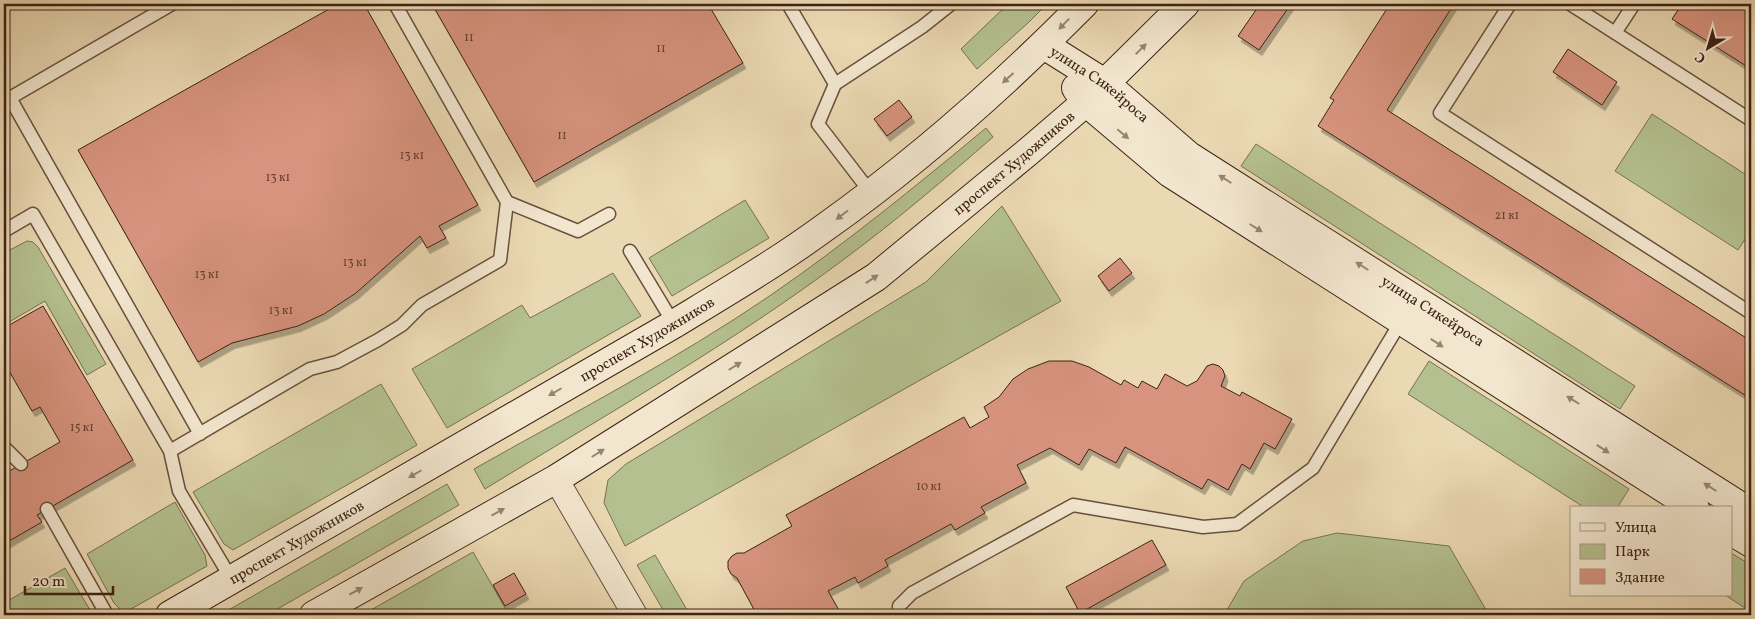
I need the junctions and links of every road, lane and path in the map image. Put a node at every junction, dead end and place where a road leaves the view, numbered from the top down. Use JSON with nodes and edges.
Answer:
{"nodes":[{"id":1,"x":172,"y":4,"type":"edge"},
{"id":2,"x":395,"y":4,"type":"edge"},
{"id":3,"x":788,"y":4,"type":"edge"},
{"id":4,"x":952,"y":4,"type":"edge"},
{"id":5,"x":1084,"y":4,"type":"edge"},
{"id":6,"x":1185,"y":4,"type":"edge"},
{"id":7,"x":1510,"y":4,"type":"edge"},
{"id":8,"x":1570,"y":4,"type":"edge"},
{"id":9,"x":1634,"y":4,"type":"edge"},
{"id":10,"x":1615,"y":33,"type":"junction"},
{"id":11,"x":1044,"y":45,"type":"junction"},
{"id":12,"x":835,"y":84,"type":"junction"},
{"id":13,"x":1106,"y":84,"type":"junction"},
{"id":14,"x":1086,"y":102,"type":"junction"},
{"id":15,"x":1751,"y":120,"type":"edge"},
{"id":16,"x":872,"y":193,"type":"junction"},
{"id":17,"x":507,"y":202,"type":"junction"},
{"id":18,"x":609,"y":214,"type":"dead end"},
{"id":19,"x":4,"y":231,"type":"edge"},
{"id":20,"x":630,"y":252,"type":"dead end"},
{"id":21,"x":1408,"y":310,"type":"junction"},
{"id":22,"x":1751,"y":313,"type":"edge"},
{"id":23,"x":674,"y":324,"type":"junction"},
{"id":24,"x":200,"y":434,"type":"junction"},
{"id":25,"x":4,"y":447,"type":"edge"},
{"id":26,"x":170,"y":451,"type":"junction"},
{"id":27,"x":21,"y":464,"type":"dead end"},
{"id":28,"x":1668,"y":476,"type":"junction"},
{"id":29,"x":556,"y":479,"type":"junction"},
{"id":30,"x":1693,"y":506,"type":"edge"},
{"id":31,"x":47,"y":509,"type":"dead end"},
{"id":32,"x":1751,"y":513,"type":"edge"},
{"id":33,"x":1732,"y":532,"type":"edge"},
{"id":34,"x":1751,"y":544,"type":"edge"},
{"id":35,"x":232,"y":580,"type":"junction"},
{"id":36,"x":107,"y":615,"type":"edge"},
{"id":37,"x":170,"y":615,"type":"edge"},
{"id":38,"x":314,"y":615,"type":"edge"},
{"id":39,"x":635,"y":615,"type":"edge"},
{"id":40,"x":900,"y":615,"type":"edge"}],
"edges":[{"from":1,"to":24,"type":"lane"},
{"from":2,"to":17,"type":"lane"},
{"from":3,"to":12,"type":"lane"},
{"from":4,"to":12,"type":"lane"},
{"from":5,"to":11,"type":"street","name":"проспект Художников","one_way":true},
{"from":13,"to":6,"type":"street","name":"проспект Художников","one_way":true},
{"from":7,"to":22,"type":"lane"},
{"from":8,"to":10,"type":"lane"},
{"from":9,"to":10,"type":"lane"},
{"from":10,"to":15,"type":"lane"},
{"from":11,"to":13,"type":"street","name":"улица Сикейроса"},
{"from":11,"to":14,"type":"street","name":"улица Сикейроса"},
{"from":11,"to":16,"type":"street","name":"проспект Художников","one_way":true},
{"from":12,"to":16,"type":"lane"},
{"from":13,"to":14,"type":"street","name":"проспект Художников"},
{"from":21,"to":13,"type":"street","name":"улица Сикейроса","one_way":true},
{"from":14,"to":21,"type":"street","name":"улица Сикейроса","one_way":true},
{"from":29,"to":14,"type":"street","name":"проспект Художников","one_way":true},
{"from":16,"to":23,"type":"street","name":"проспект Художников","one_way":true},
{"from":17,"to":18,"type":"lane"},
{"from":17,"to":24,"type":"lane"},
{"from":19,"to":26,"type":"lane"},
{"from":20,"to":23,"type":"lane"},
{"from":21,"to":28,"type":"street","name":"улица Сикейроса"},
{"from":21,"to":40,"type":"lane"},
{"from":23,"to":35,"type":"street","name":"проспект Художников","one_way":true},
{"from":24,"to":26,"type":"lane"},
{"from":25,"to":27,"type":"lane"},
{"from":26,"to":35,"type":"lane"},
{"from":28,"to":30,"type":"street","name":"улица Сикейроса"},
{"from":32,"to":28,"type":"street","name":"улица Сикейроса","one_way":true},
{"from":38,"to":29,"type":"street","name":"проспект Художников","one_way":true},
{"from":29,"to":39,"type":"street"},
{"from":31,"to":36,"type":"lane"},
{"from":33,"to":34,"type":"street"},
{"from":35,"to":37,"type":"street","name":"проспект Художников"}]}
